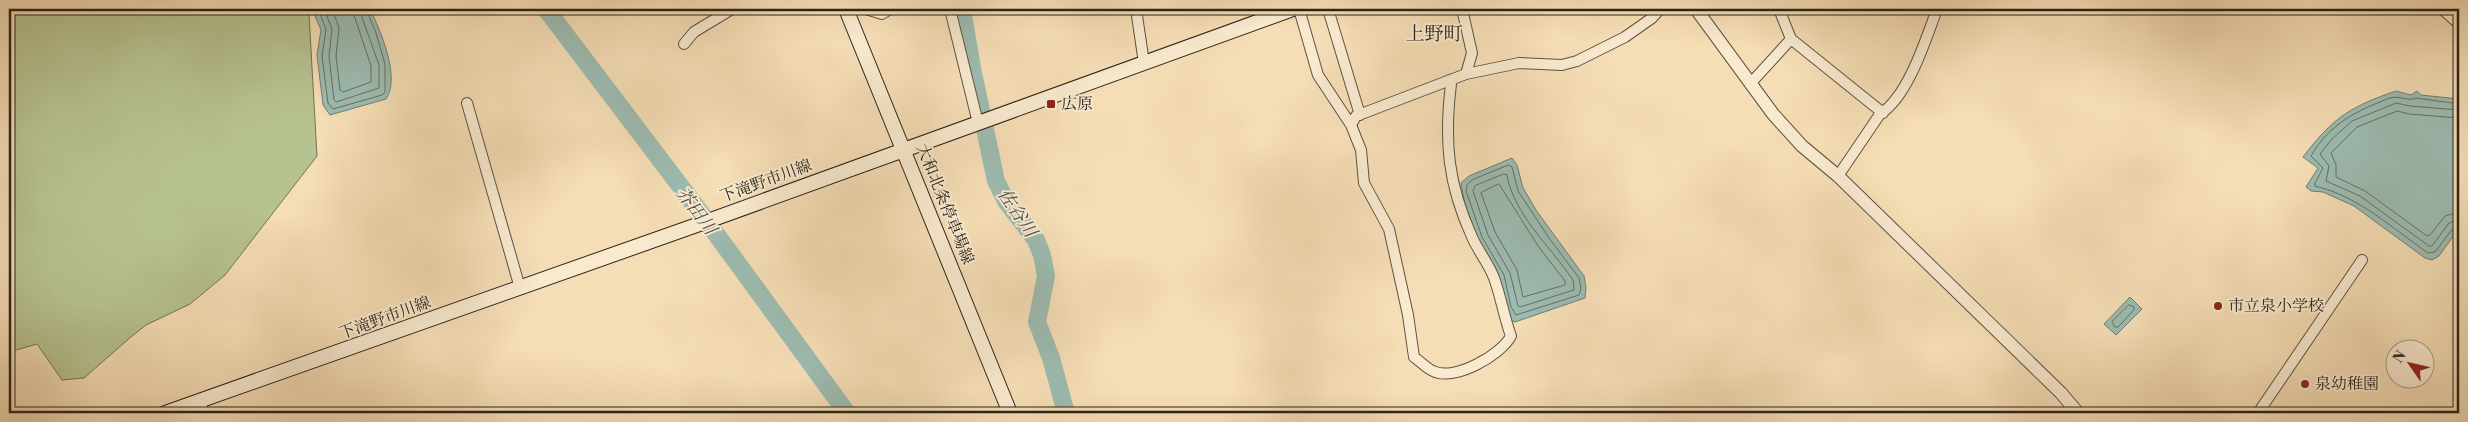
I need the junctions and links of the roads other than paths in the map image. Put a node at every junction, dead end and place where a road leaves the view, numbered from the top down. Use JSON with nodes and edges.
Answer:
{"nodes":[{"id":1,"x":732,"y":9,"type":"edge"},
{"id":2,"x":846,"y":9,"type":"edge"},
{"id":3,"x":866,"y":9,"type":"edge"},
{"id":4,"x":890,"y":9,"type":"edge"},
{"id":5,"x":950,"y":9,"type":"edge"},
{"id":6,"x":1136,"y":9,"type":"edge"},
{"id":7,"x":1293,"y":9,"type":"edge"},
{"id":8,"x":1300,"y":9,"type":"edge"},
{"id":9,"x":1328,"y":9,"type":"edge"},
{"id":10,"x":1462,"y":9,"type":"edge"},
{"id":11,"x":1660,"y":9,"type":"edge"},
{"id":12,"x":1696,"y":9,"type":"edge"},
{"id":13,"x":1779,"y":9,"type":"edge"},
{"id":14,"x":1937,"y":9,"type":"edge"},
{"id":15,"x":2442,"y":9,"type":"edge"},
{"id":16,"x":2459,"y":24,"type":"edge"},
{"id":17,"x":1791,"y":39,"type":"junction"},
{"id":18,"x":684,"y":44,"type":"dead end"},
{"id":19,"x":1144,"y":63,"type":"junction"},
{"id":20,"x":1466,"y":74,"type":"junction"},
{"id":21,"x":1449,"y":80,"type":"junction"},
{"id":22,"x":1750,"y":84,"type":"junction"},
{"id":23,"x":467,"y":103,"type":"dead end"},
{"id":24,"x":1882,"y":113,"type":"junction"},
{"id":25,"x":1360,"y":114,"type":"junction"},
{"id":26,"x":983,"y":121,"type":"junction"},
{"id":27,"x":1351,"y":125,"type":"junction"},
{"id":28,"x":904,"y":149,"type":"junction"},
{"id":29,"x":1838,"y":176,"type":"junction"},
{"id":30,"x":2362,"y":260,"type":"dead end"},
{"id":31,"x":520,"y":288,"type":"junction"},
{"id":32,"x":202,"y":408,"type":"edge"},
{"id":33,"x":165,"y":413,"type":"edge"},
{"id":34,"x":1010,"y":413,"type":"edge"},
{"id":35,"x":2078,"y":413,"type":"edge"},
{"id":36,"x":2258,"y":413,"type":"edge"}],
"edges":[{"from":1,"to":18,"type":"street"},
{"from":2,"to":28,"type":"main road","name":"大和北条停車場線"},
{"from":3,"to":4,"type":"street"},
{"from":5,"to":26,"type":"street"},
{"from":6,"to":19,"type":"street"},
{"from":7,"to":19,"type":"main road","name":"下滝野市川線"},
{"from":8,"to":27,"type":"street"},
{"from":9,"to":25,"type":"street"},
{"from":10,"to":20,"type":"street"},
{"from":11,"to":20,"type":"street"},
{"from":12,"to":22,"type":"street"},
{"from":13,"to":17,"type":"street"},
{"from":14,"to":24,"type":"street"},
{"from":15,"to":16,"type":"street"},
{"from":17,"to":22,"type":"street"},
{"from":17,"to":24,"type":"street"},
{"from":19,"to":26,"type":"main road","name":"下滝野市川線"},
{"from":20,"to":21,"type":"street"},
{"from":21,"to":25,"type":"street"},
{"from":21,"to":27,"type":"street"},
{"from":22,"to":29,"type":"street"},
{"from":23,"to":31,"type":"street"},
{"from":24,"to":29,"type":"street"},
{"from":25,"to":27,"type":"street"},
{"from":26,"to":28,"type":"main road","name":"下滝野市川線"},
{"from":28,"to":31,"type":"main road","name":"下滝野市川線"},
{"from":28,"to":34,"type":"main road","name":"大和北条停車場線"},
{"from":29,"to":35,"type":"street"},
{"from":30,"to":36,"type":"street"},
{"from":31,"to":32,"type":"main road","name":"下滝野市川線"},
{"from":32,"to":33,"type":"main road","name":"下滝野市川線"}]}
